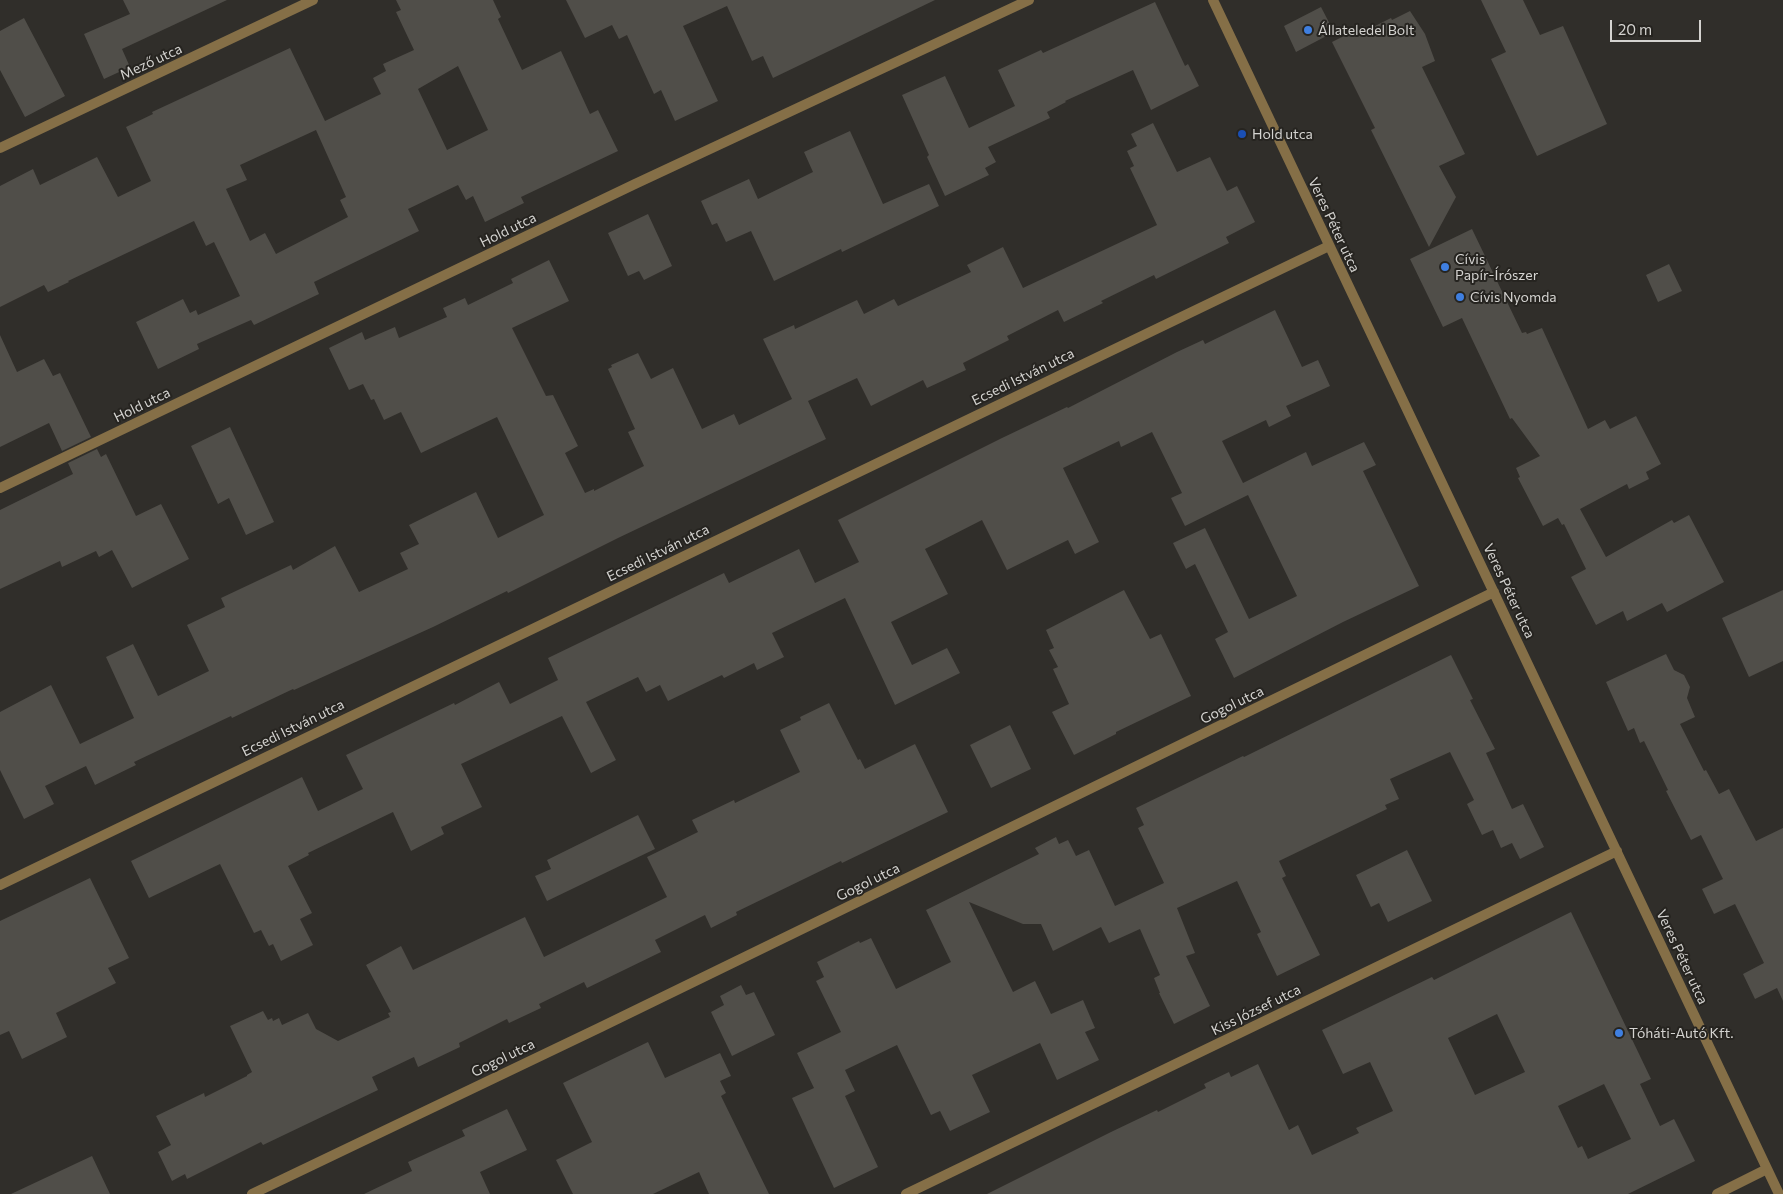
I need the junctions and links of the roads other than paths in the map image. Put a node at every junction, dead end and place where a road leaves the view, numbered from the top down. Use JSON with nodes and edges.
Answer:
{"nodes":[{"id":1,"x":314,"y":0,"type":"edge"},
{"id":2,"x":1029,"y":0,"type":"edge"},
{"id":3,"x":1213,"y":0,"type":"edge"},
{"id":4,"x":0,"y":148,"type":"edge"},
{"id":5,"x":1329,"y":246,"type":"junction"},
{"id":6,"x":0,"y":488,"type":"edge"},
{"id":7,"x":1494,"y":592,"type":"junction"},
{"id":8,"x":1617,"y":851,"type":"junction"},
{"id":9,"x":0,"y":884,"type":"edge"},
{"id":10,"x":1768,"y":1169,"type":"junction"},
{"id":11,"x":252,"y":1194,"type":"edge"},
{"id":12,"x":906,"y":1194,"type":"edge"},
{"id":13,"x":1716,"y":1194,"type":"edge"},
{"id":14,"x":1779,"y":1194,"type":"edge"}],
"edges":[{"from":1,"to":4,"type":"street","name":"Mező utca"},
{"from":2,"to":6,"type":"street","name":"Hold utca"},
{"from":3,"to":5,"type":"street","name":"Veres Péter utca"},
{"from":5,"to":7,"type":"street","name":"Veres Péter utca"},
{"from":5,"to":9,"type":"street","name":"Ecsedi István utca"},
{"from":7,"to":8,"type":"street","name":"Veres Péter utca"},
{"from":7,"to":11,"type":"street","name":"Gogol utca"},
{"from":8,"to":10,"type":"street","name":"Veres Péter utca"},
{"from":8,"to":12,"type":"street","name":"Kiss József utca"},
{"from":10,"to":13,"type":"street"},
{"from":10,"to":14,"type":"street","name":"Veres Péter utca"}]}
